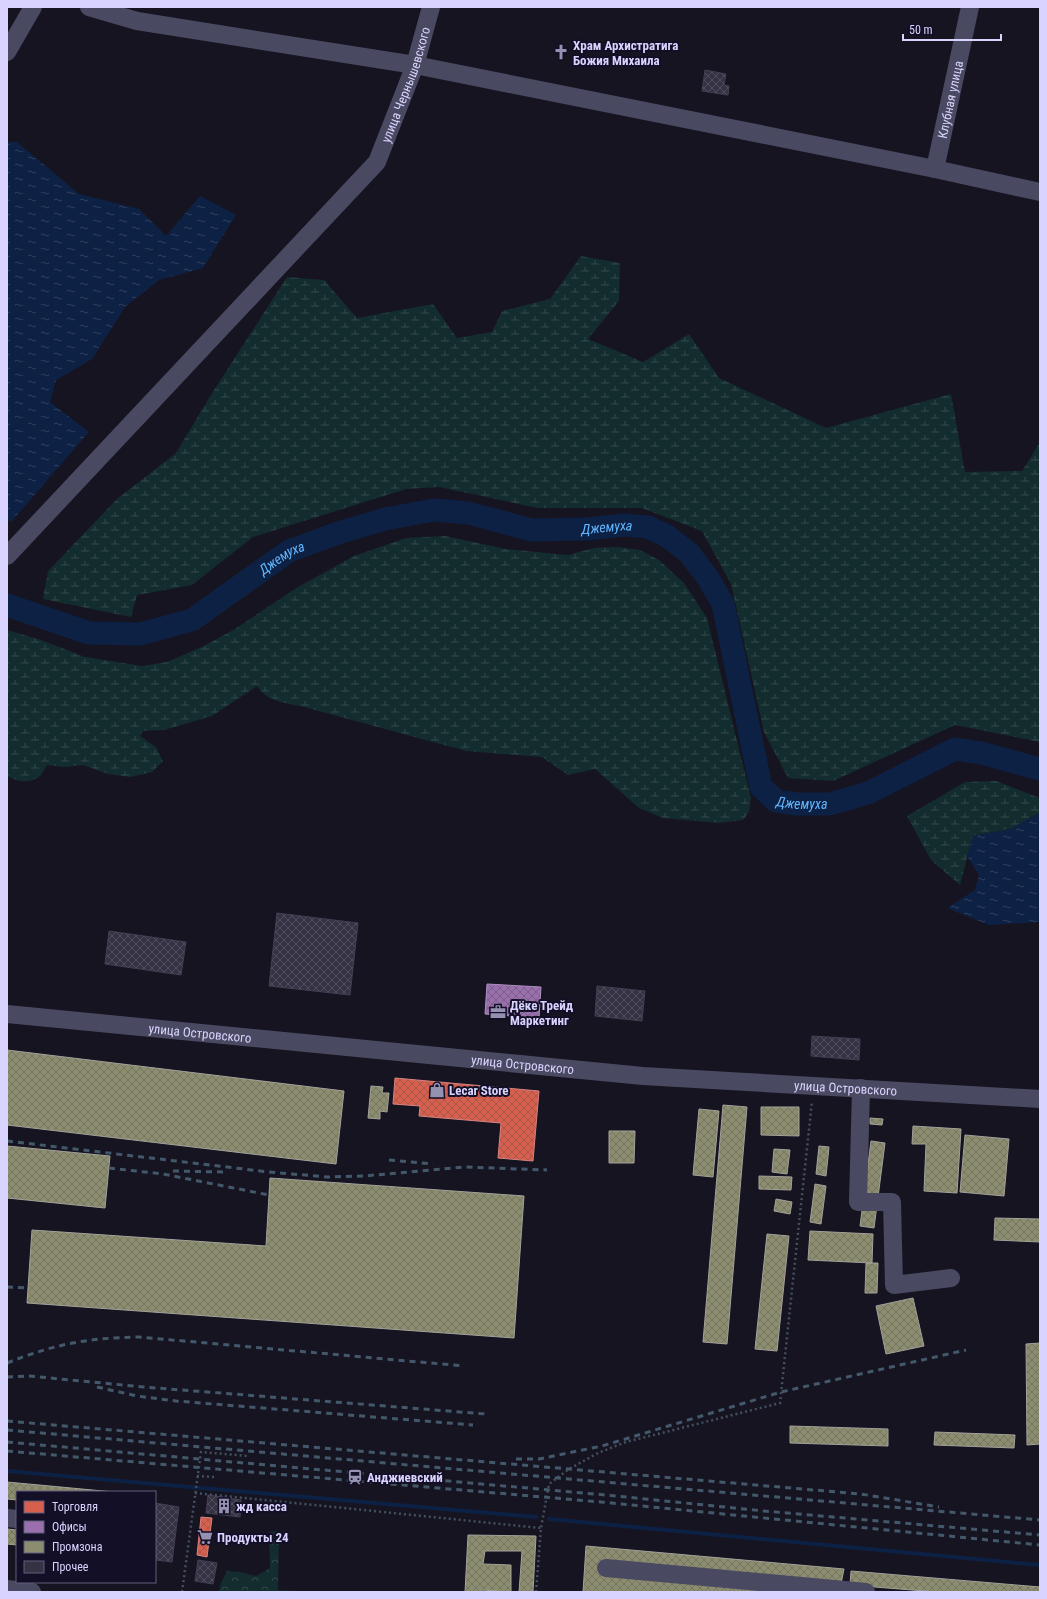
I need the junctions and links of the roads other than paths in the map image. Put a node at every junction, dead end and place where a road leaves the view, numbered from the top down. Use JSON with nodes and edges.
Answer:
{"nodes":[{"id":1,"x":33,"y":7,"type":"edge"},
{"id":2,"x":89,"y":7,"type":"edge"},
{"id":3,"x":431,"y":7,"type":"edge"},
{"id":4,"x":970,"y":7,"type":"edge"},
{"id":5,"x":7,"y":52,"type":"edge"},
{"id":6,"x":415,"y":65,"type":"junction"},
{"id":7,"x":935,"y":169,"type":"junction"},
{"id":8,"x":1040,"y":192,"type":"edge"},
{"id":9,"x":7,"y":556,"type":"edge"},
{"id":10,"x":7,"y":1014,"type":"edge"},
{"id":11,"x":861,"y":1088,"type":"junction"},
{"id":12,"x":1040,"y":1099,"type":"edge"},
{"id":13,"x":950,"y":1278,"type":"dead end"},
{"id":14,"x":606,"y":1568,"type":"dead end"},
{"id":15,"x":7,"y":1589,"type":"edge"},
{"id":16,"x":32,"y":1592,"type":"edge"},
{"id":17,"x":861,"y":1592,"type":"edge"},
{"id":18,"x":866,"y":1592,"type":"edge"}],
"edges":[{"from":1,"to":5,"type":"street"},
{"from":2,"to":6,"type":"street"},
{"from":3,"to":6,"type":"street","name":"улица Чернышевского"},
{"from":4,"to":7,"type":"street","name":"Клубная улица"},
{"from":6,"to":7,"type":"street"},
{"from":6,"to":9,"type":"street","name":"улица Чернышевского"},
{"from":7,"to":8,"type":"street"},
{"from":10,"to":11,"type":"street","name":"улица Островского"},
{"from":11,"to":12,"type":"street","name":"улица Островского"},
{"from":11,"to":13,"type":"street"},
{"from":14,"to":17,"type":"street"},
{"from":15,"to":16,"type":"street"},
{"from":17,"to":18,"type":"street"}]}
